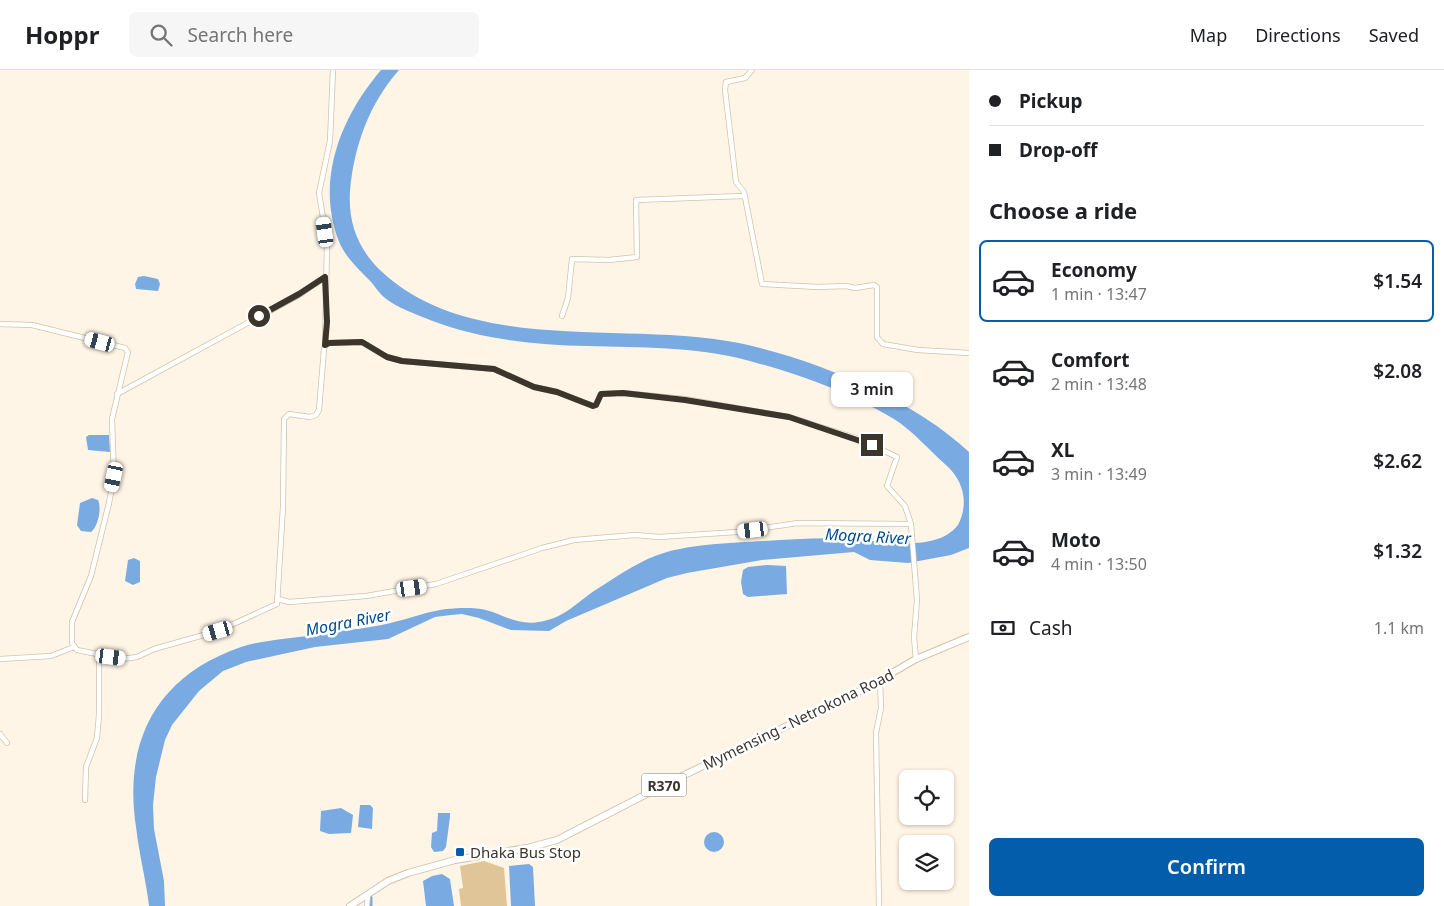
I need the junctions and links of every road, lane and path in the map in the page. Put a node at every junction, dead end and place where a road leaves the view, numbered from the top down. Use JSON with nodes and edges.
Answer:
{"nodes":[{"id":1,"x":332,"y":70,"type":"edge"},
{"id":2,"x":752,"y":70,"type":"edge"},
{"id":3,"x":743,"y":196,"type":"junction"},
{"id":4,"x":325,"y":277,"type":"junction"},
{"id":5,"x":562,"y":316,"type":"dead end"},
{"id":6,"x":0,"y":324,"type":"edge"},
{"id":7,"x":325,"y":345,"type":"junction"},
{"id":8,"x":969,"y":353,"type":"edge"},
{"id":9,"x":117,"y":394,"type":"junction"},
{"id":10,"x":911,"y":524,"type":"junction"},
{"id":11,"x":278,"y":599,"type":"junction"},
{"id":12,"x":969,"y":637,"type":"edge"},
{"id":13,"x":74,"y":647,"type":"junction"},
{"id":14,"x":99,"y":655,"type":"junction"},
{"id":15,"x":0,"y":659,"type":"edge"},
{"id":16,"x":916,"y":659,"type":"junction"},
{"id":17,"x":880,"y":680,"type":"junction"},
{"id":18,"x":0,"y":734,"type":"edge"},
{"id":19,"x":7,"y":743,"type":"dead end"},
{"id":20,"x":85,"y":800,"type":"dead end"},
{"id":21,"x":368,"y":894,"type":"junction"},
{"id":22,"x":350,"y":906,"type":"edge"},
{"id":23,"x":367,"y":906,"type":"edge"},
{"id":24,"x":879,"y":906,"type":"edge"}],
"edges":[{"from":1,"to":4,"type":"street"},
{"from":2,"to":3,"type":"street"},
{"from":3,"to":5,"type":"street"},
{"from":3,"to":8,"type":"street"},
{"from":4,"to":7,"type":"street"},
{"from":4,"to":9,"type":"street"},
{"from":6,"to":9,"type":"street"},
{"from":7,"to":10,"type":"street"},
{"from":7,"to":11,"type":"street"},
{"from":9,"to":13,"type":"street"},
{"from":10,"to":11,"type":"street"},
{"from":10,"to":16,"type":"street"},
{"from":11,"to":14,"type":"street"},
{"from":12,"to":16,"type":"main road","name":"Mymensing - Netrokona Road","number":"R370"},
{"from":13,"to":14,"type":"street"},
{"from":13,"to":15,"type":"street"},
{"from":14,"to":20,"type":"street"},
{"from":16,"to":17,"type":"main road","name":"Mymensing - Netrokona Road","number":"R370"},
{"from":17,"to":21,"type":"main road","name":"Mymensing - Netrokona Road","number":"R370"},
{"from":17,"to":24,"type":"street"},
{"from":18,"to":19,"type":"street"},
{"from":21,"to":22,"type":"main road","name":"Mymensing - Netrokona Road","number":"R370"},
{"from":21,"to":23,"type":"street"}]}
